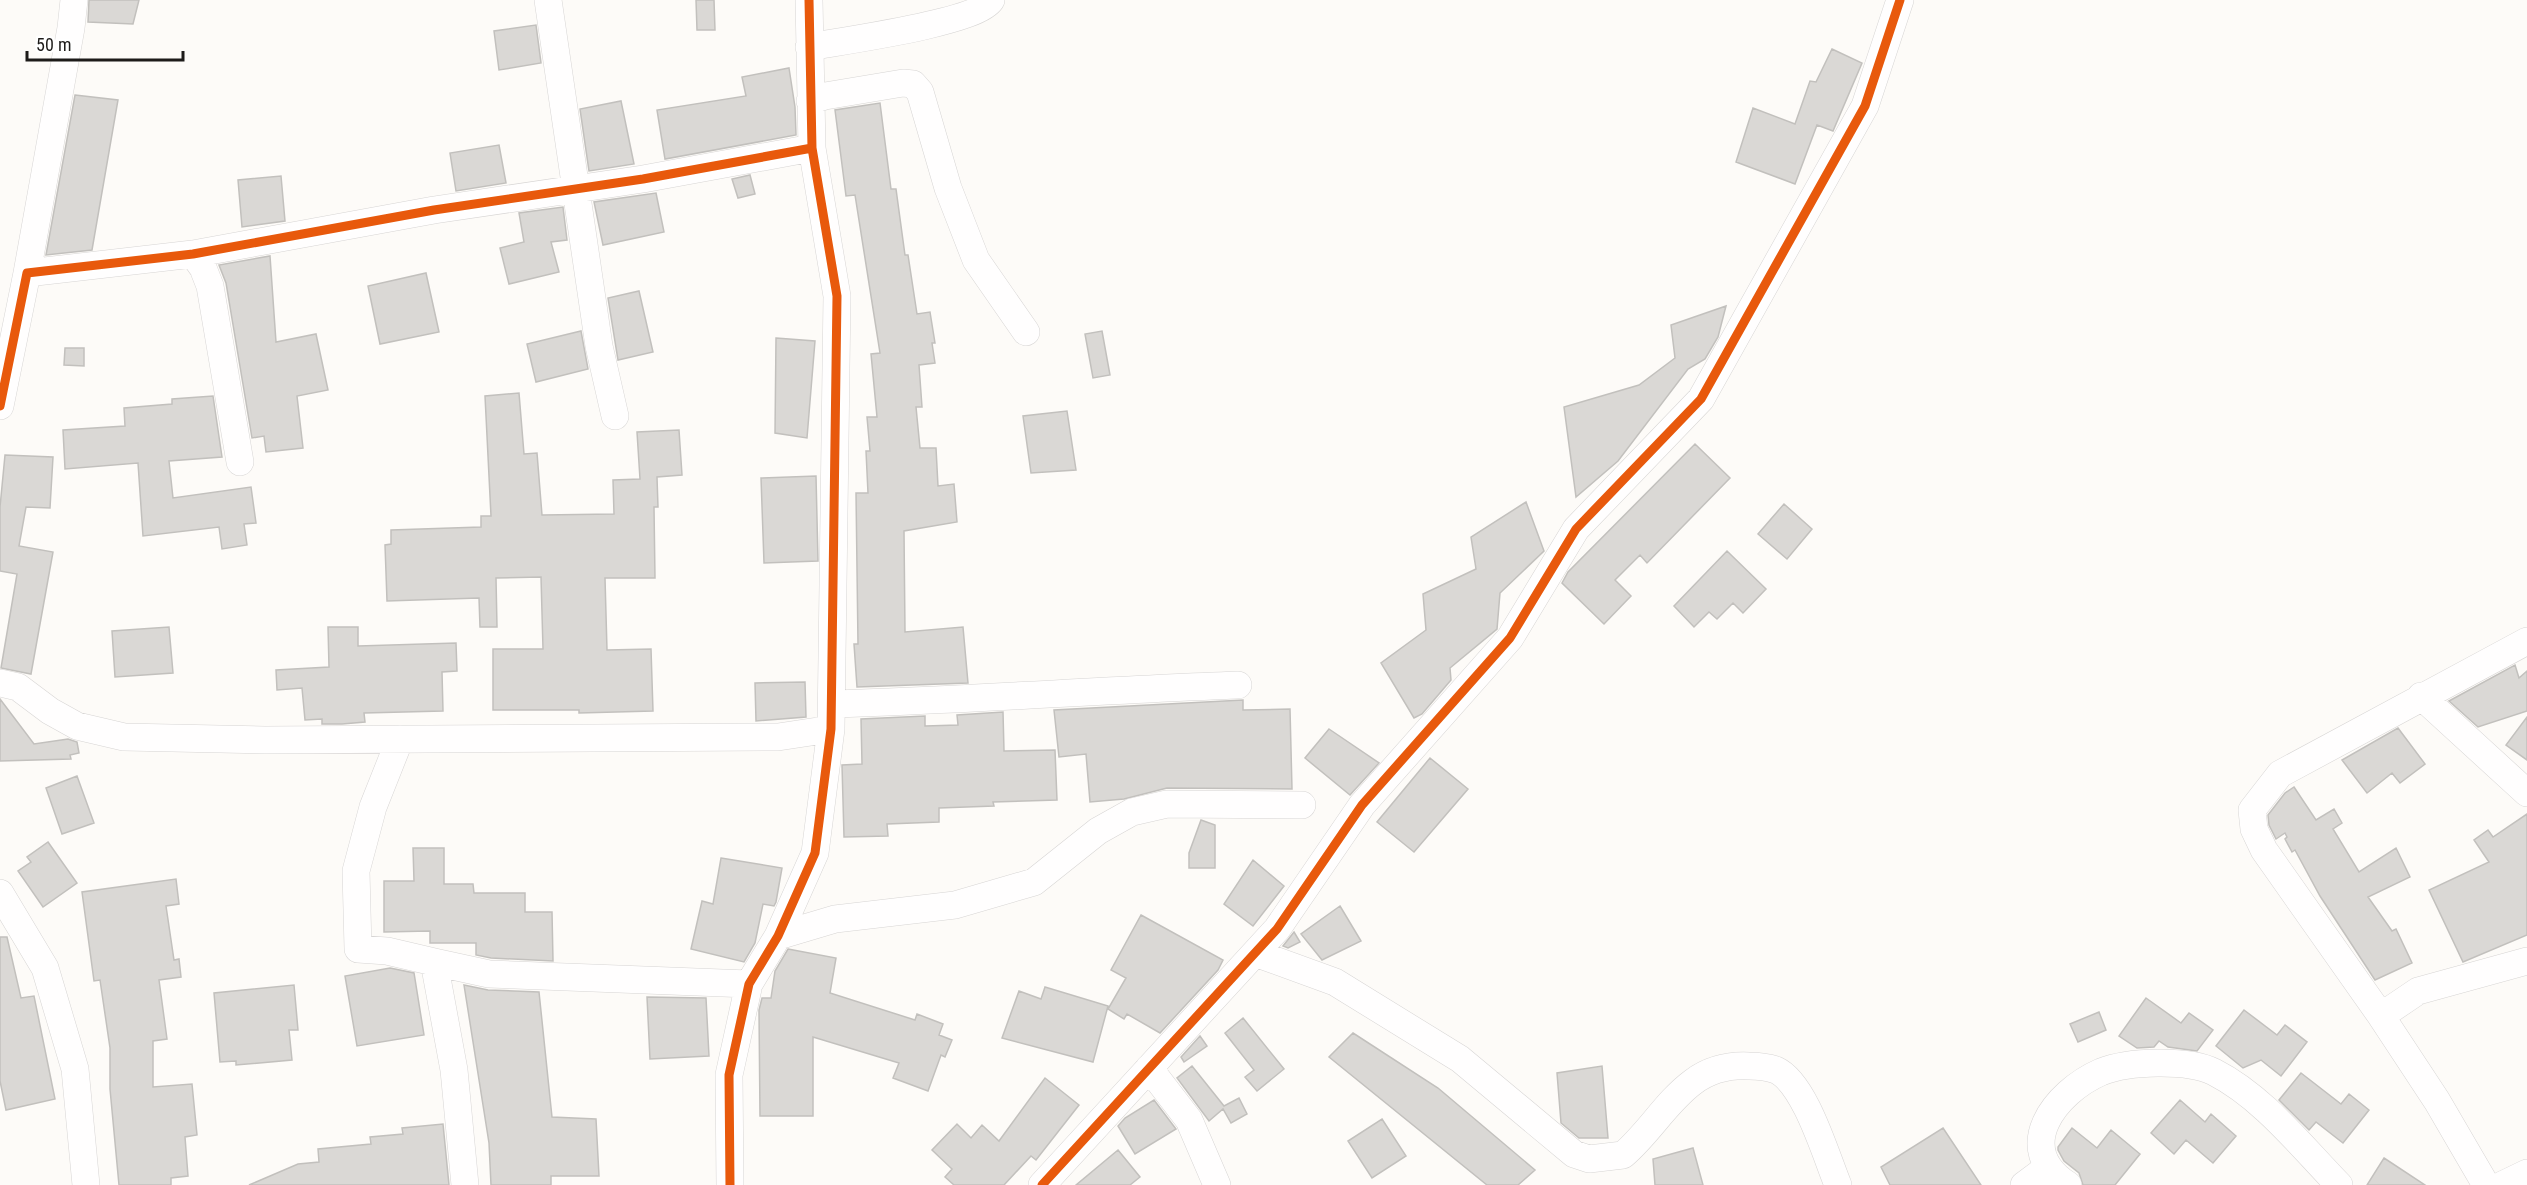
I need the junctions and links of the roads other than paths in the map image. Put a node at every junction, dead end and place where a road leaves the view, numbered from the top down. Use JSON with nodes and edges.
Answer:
{"nodes":[{"id":1,"x":74,"y":0,"type":"edge"},
{"id":2,"x":548,"y":0,"type":"edge"},
{"id":3,"x":809,"y":0,"type":"edge"},
{"id":4,"x":991,"y":0,"type":"edge"},
{"id":5,"x":1900,"y":0,"type":"edge"},
{"id":6,"x":809,"y":46,"type":"junction"},
{"id":7,"x":810,"y":101,"type":"junction"},
{"id":8,"x":812,"y":148,"type":"junction"},
{"id":9,"x":575,"y":189,"type":"junction"},
{"id":10,"x":193,"y":254,"type":"junction"},
{"id":11,"x":27,"y":273,"type":"junction"},
{"id":12,"x":1026,"y":332,"type":"dead end"},
{"id":13,"x":0,"y":406,"type":"edge"},
{"id":14,"x":615,"y":416,"type":"dead end"},
{"id":15,"x":240,"y":462,"type":"dead end"},
{"id":16,"x":2527,"y":641,"type":"edge"},
{"id":17,"x":0,"y":683,"type":"edge"},
{"id":18,"x":1238,"y":685,"type":"dead end"},
{"id":19,"x":2421,"y":696,"type":"junction"},
{"id":20,"x":832,"y":716,"type":"junction"},
{"id":21,"x":400,"y":739,"type":"junction"},
{"id":22,"x":2527,"y":794,"type":"edge"},
{"id":23,"x":1302,"y":805,"type":"dead end"},
{"id":24,"x":0,"y":893,"type":"edge"},
{"id":25,"x":778,"y":936,"type":"junction"},
{"id":26,"x":1255,"y":953,"type":"junction"},
{"id":27,"x":2527,"y":961,"type":"edge"},
{"id":28,"x":434,"y":962,"type":"junction"},
{"id":29,"x":749,"y":984,"type":"junction"},
{"id":30,"x":2381,"y":1016,"type":"junction"},
{"id":31,"x":1149,"y":1068,"type":"junction"},
{"id":32,"x":2047,"y":1168,"type":"junction"},
{"id":33,"x":2527,"y":1173,"type":"edge"},
{"id":34,"x":86,"y":1185,"type":"edge"},
{"id":35,"x":465,"y":1185,"type":"edge"},
{"id":36,"x":730,"y":1185,"type":"edge"},
{"id":37,"x":1042,"y":1185,"type":"edge"},
{"id":38,"x":1216,"y":1185,"type":"edge"},
{"id":39,"x":1838,"y":1185,"type":"edge"},
{"id":40,"x":2024,"y":1185,"type":"edge"},
{"id":41,"x":2068,"y":1185,"type":"edge"},
{"id":42,"x":2339,"y":1185,"type":"edge"},
{"id":43,"x":2486,"y":1185,"type":"edge"},
{"id":44,"x":2502,"y":1185,"type":"edge"}],
"edges":[{"from":1,"to":11,"type":"street"},
{"from":2,"to":9,"type":"street"},
{"from":3,"to":6,"type":"street"},
{"from":4,"to":6,"type":"street"},
{"from":5,"to":26,"type":"street"},
{"from":6,"to":7,"type":"street"},
{"from":7,"to":8,"type":"street"},
{"from":7,"to":12,"type":"street"},
{"from":8,"to":9,"type":"street"},
{"from":8,"to":20,"type":"street"},
{"from":9,"to":10,"type":"street"},
{"from":9,"to":14,"type":"street"},
{"from":10,"to":11,"type":"street"},
{"from":10,"to":15,"type":"street"},
{"from":11,"to":13,"type":"street"},
{"from":16,"to":19,"type":"street"},
{"from":17,"to":21,"type":"street"},
{"from":18,"to":20,"type":"street"},
{"from":19,"to":22,"type":"street"},
{"from":19,"to":30,"type":"street"},
{"from":20,"to":21,"type":"street"},
{"from":20,"to":25,"type":"street"},
{"from":21,"to":28,"type":"street"},
{"from":23,"to":25,"type":"street"},
{"from":24,"to":34,"type":"street"},
{"from":25,"to":29,"type":"street"},
{"from":26,"to":31,"type":"street"},
{"from":26,"to":39,"type":"street"},
{"from":27,"to":30,"type":"street"},
{"from":28,"to":29,"type":"street"},
{"from":28,"to":35,"type":"street"},
{"from":29,"to":36,"type":"street"},
{"from":30,"to":43,"type":"street"},
{"from":31,"to":37,"type":"street"},
{"from":31,"to":38,"type":"street"},
{"from":32,"to":40,"type":"street"},
{"from":32,"to":41,"type":"street"},
{"from":32,"to":42,"type":"street"},
{"from":33,"to":44,"type":"street"}]}
